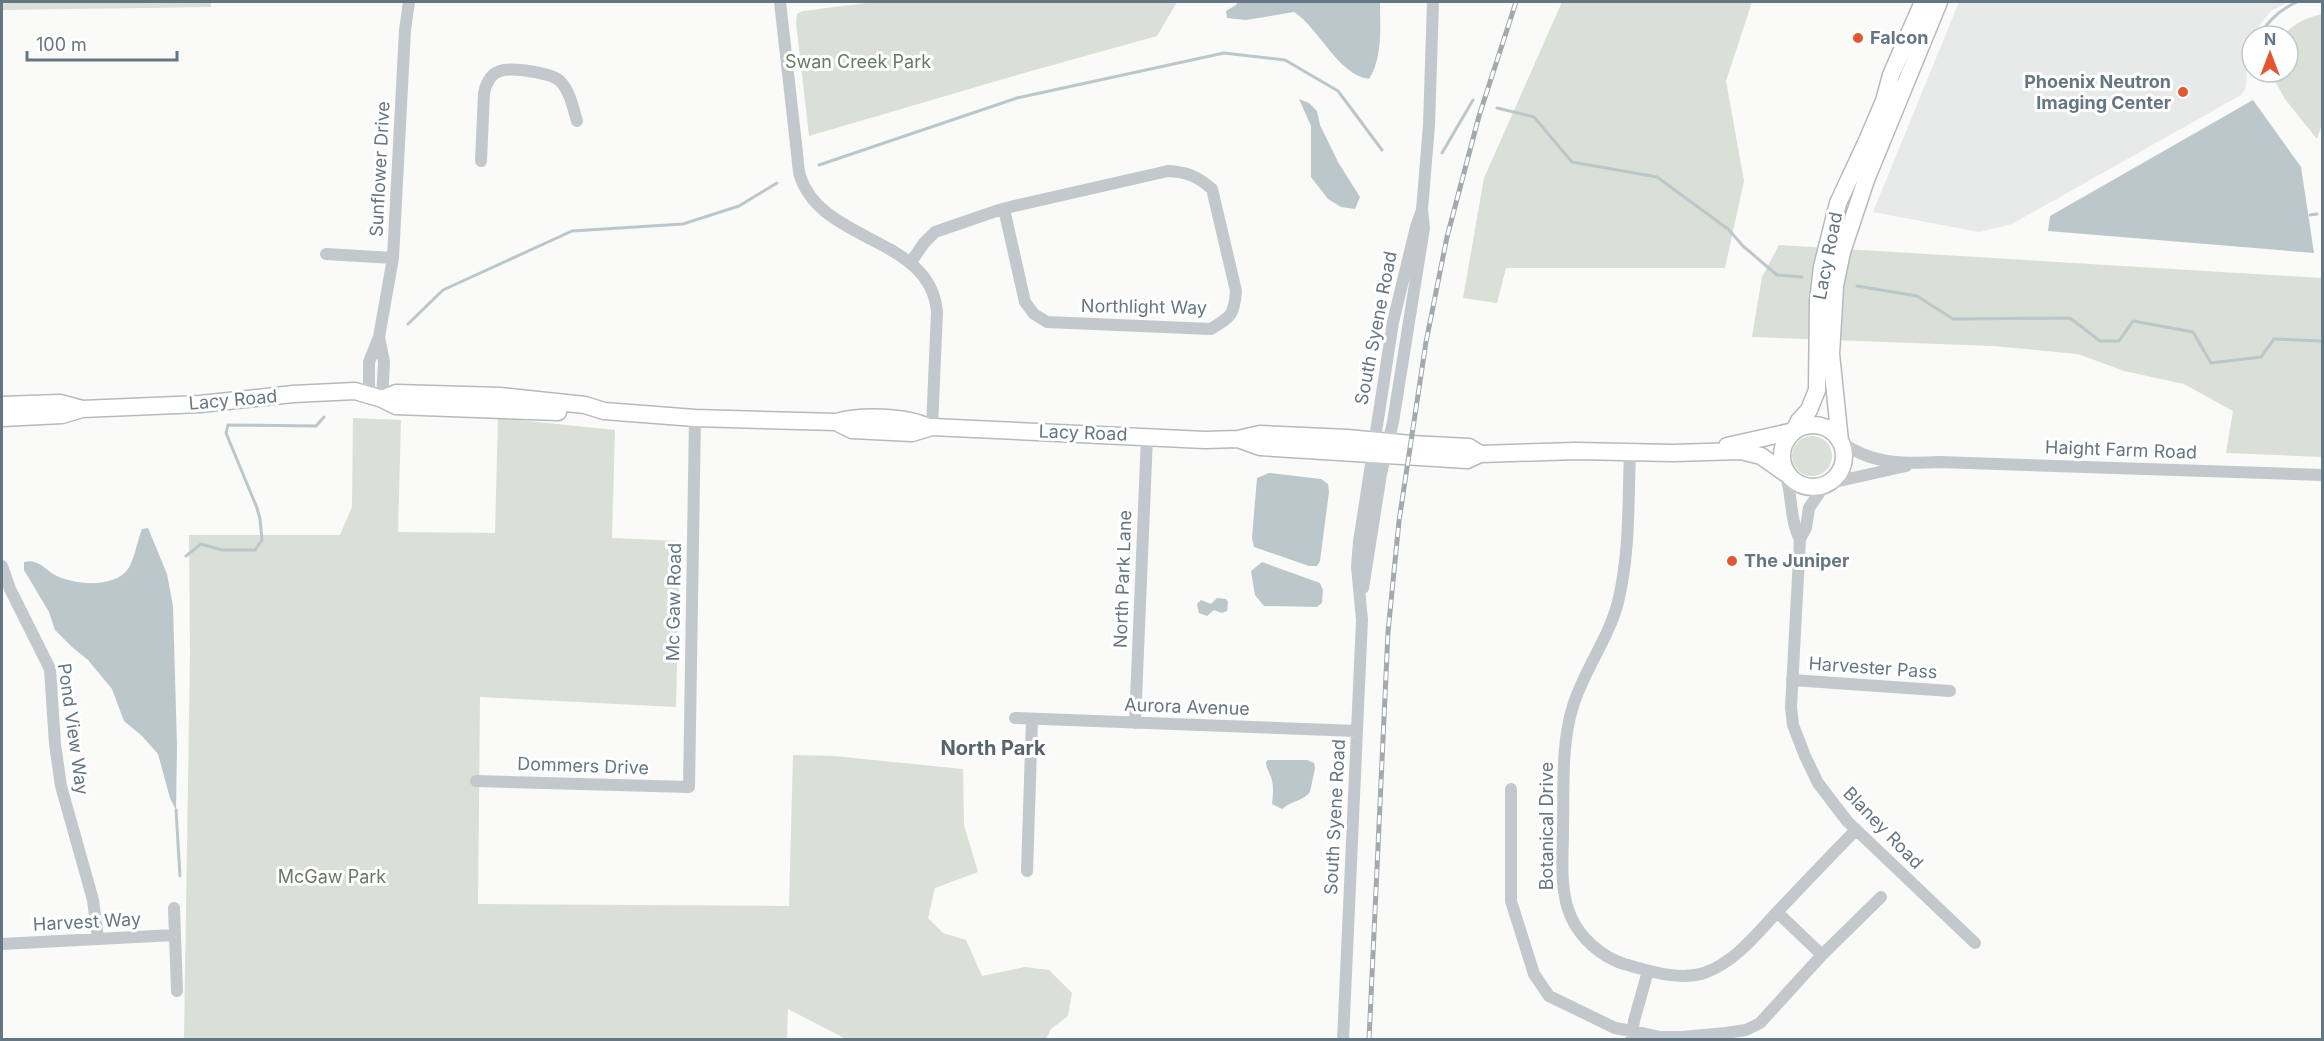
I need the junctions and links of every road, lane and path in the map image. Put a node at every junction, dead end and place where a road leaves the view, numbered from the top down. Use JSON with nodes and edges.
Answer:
{"nodes":[{"id":1,"x":409,"y":2,"type":"edge"},
{"id":2,"x":780,"y":2,"type":"edge"},
{"id":3,"x":1433,"y":2,"type":"edge"},
{"id":4,"x":1923,"y":2,"type":"edge"},
{"id":5,"x":1939,"y":2,"type":"edge"},
{"id":6,"x":577,"y":121,"type":"dead end"},
{"id":7,"x":481,"y":161,"type":"dead end"},
{"id":8,"x":1004,"y":209,"type":"junction"},
{"id":9,"x":326,"y":254,"type":"dead end"},
{"id":10,"x":393,"y":258,"type":"junction"},
{"id":11,"x":911,"y":262,"type":"junction"},
{"id":12,"x":375,"y":397,"type":"junction"},
{"id":13,"x":2,"y":405,"type":"edge"},
{"id":14,"x":82,"y":409,"type":"junction"},
{"id":15,"x":2,"y":418,"type":"edge"},
{"id":16,"x":695,"y":418,"type":"junction"},
{"id":17,"x":930,"y":427,"type":"junction"},
{"id":18,"x":1794,"y":431,"type":"junction"},
{"id":19,"x":1147,"y":437,"type":"junction"},
{"id":20,"x":1840,"y":441,"type":"junction"},
{"id":21,"x":1380,"y":448,"type":"junction"},
{"id":22,"x":1706,"y":451,"type":"junction"},
{"id":23,"x":1630,"y":452,"type":"junction"},
{"id":24,"x":1919,"y":463,"type":"junction"},
{"id":25,"x":1785,"y":473,"type":"junction"},
{"id":26,"x":2322,"y":475,"type":"edge"},
{"id":27,"x":1827,"y":484,"type":"junction"},
{"id":28,"x":1800,"y":539,"type":"junction"},
{"id":29,"x":2,"y":566,"type":"edge"},
{"id":30,"x":1792,"y":680,"type":"junction"},
{"id":31,"x":1950,"y":691,"type":"dead end"},
{"id":32,"x":1015,"y":718,"type":"dead end"},
{"id":33,"x":1032,"y":718,"type":"junction"},
{"id":34,"x":1135,"y":723,"type":"junction"},
{"id":35,"x":1357,"y":731,"type":"junction"},
{"id":36,"x":476,"y":781,"type":"dead end"},
{"id":37,"x":688,"y":787,"type":"joint"},
{"id":38,"x":1511,"y":789,"type":"dead end"},
{"id":39,"x":1856,"y":830,"type":"junction"},
{"id":40,"x":1027,"y":872,"type":"dead end"},
{"id":41,"x":1881,"y":897,"type":"dead end"},
{"id":42,"x":174,"y":908,"type":"dead end"},
{"id":43,"x":1777,"y":912,"type":"junction"},
{"id":44,"x":174,"y":935,"type":"junction"},
{"id":45,"x":98,"y":939,"type":"junction"},
{"id":46,"x":1975,"y":943,"type":"dead end"},
{"id":47,"x":2,"y":944,"type":"edge"},
{"id":48,"x":1822,"y":955,"type":"junction"},
{"id":49,"x":1648,"y":971,"type":"junction"},
{"id":50,"x":177,"y":991,"type":"dead end"},
{"id":51,"x":1632,"y":1035,"type":"edge"},
{"id":52,"x":1343,"y":1040,"type":"edge"}],
"edges":[{"from":1,"to":10,"type":"street","name":"Sunflower Drive"},
{"from":2,"to":11,"type":"street"},
{"from":3,"to":21,"type":"street","name":"South Syene Road"},
{"from":4,"to":18,"type":"main road","name":"Lacy Road"},
{"from":5,"to":20,"type":"main road","name":"Lacy Road"},
{"from":6,"to":7,"type":"street"},
{"from":8,"to":8,"type":"street","name":"Northlight Way"},
{"from":8,"to":11,"type":"street","name":"Northlight Way"},
{"from":9,"to":10,"type":"street"},
{"from":10,"to":12,"type":"street","name":"Sunflower Drive"},
{"from":11,"to":17,"type":"street"},
{"from":12,"to":14,"type":"main road","name":"Lacy Road"},
{"from":12,"to":16,"type":"main road","name":"Lacy Road"},
{"from":13,"to":14,"type":"main road","name":"Lacy Road"},
{"from":14,"to":15,"type":"main road","name":"Lacy Road"},
{"from":16,"to":17,"type":"main road","name":"Lacy Road"},
{"from":16,"to":37,"type":"street","name":"Mc Gaw Road"},
{"from":17,"to":19,"type":"main road","name":"Lacy Road"},
{"from":18,"to":20,"type":"main road"},
{"from":18,"to":22,"type":"main road","name":"Lacy Road"},
{"from":18,"to":25,"type":"main road"},
{"from":19,"to":21,"type":"main road","name":"Lacy Road"},
{"from":19,"to":34,"type":"street","name":"North Park Lane"},
{"from":20,"to":24,"type":"street","name":"Haight Farm Road"},
{"from":20,"to":27,"type":"main road"},
{"from":21,"to":23,"type":"main road","name":"Lacy Road"},
{"from":21,"to":35,"type":"street","name":"South Syene Road"},
{"from":22,"to":23,"type":"main road","name":"Lacy Road"},
{"from":22,"to":25,"type":"main road","name":"Lacy Road"},
{"from":23,"to":49,"type":"street","name":"Botanical Drive"},
{"from":24,"to":26,"type":"street","name":"Haight Farm Road"},
{"from":24,"to":27,"type":"street","name":"Haight Farm Road"},
{"from":25,"to":27,"type":"main road"},
{"from":25,"to":28,"type":"street","name":"Blaney Road"},
{"from":27,"to":28,"type":"street","name":"Blaney Road"},
{"from":28,"to":30,"type":"street","name":"Blaney Road"},
{"from":29,"to":45,"type":"street","name":"Pond View Way"},
{"from":30,"to":31,"type":"street","name":"Harvester Pass"},
{"from":30,"to":39,"type":"street","name":"Blaney Road"},
{"from":32,"to":33,"type":"street","name":"Aurora Avenue"},
{"from":33,"to":34,"type":"street","name":"Aurora Avenue"},
{"from":33,"to":40,"type":"street"},
{"from":34,"to":35,"type":"street","name":"Aurora Avenue"},
{"from":35,"to":52,"type":"street","name":"South Syene Road"},
{"from":36,"to":37,"type":"street","name":"Dommers Drive"},
{"from":38,"to":51,"type":"street"},
{"from":39,"to":43,"type":"street","name":"Botanical Drive"},
{"from":39,"to":46,"type":"street","name":"Blaney Road"},
{"from":41,"to":48,"type":"street"},
{"from":42,"to":44,"type":"street"},
{"from":43,"to":48,"type":"street"},
{"from":43,"to":49,"type":"street","name":"Botanical Drive"},
{"from":44,"to":45,"type":"street","name":"Harvest Way"},
{"from":44,"to":50,"type":"street"},
{"from":45,"to":47,"type":"street","name":"Harvest Way"},
{"from":48,"to":51,"type":"street"},
{"from":49,"to":51,"type":"street"}]}
